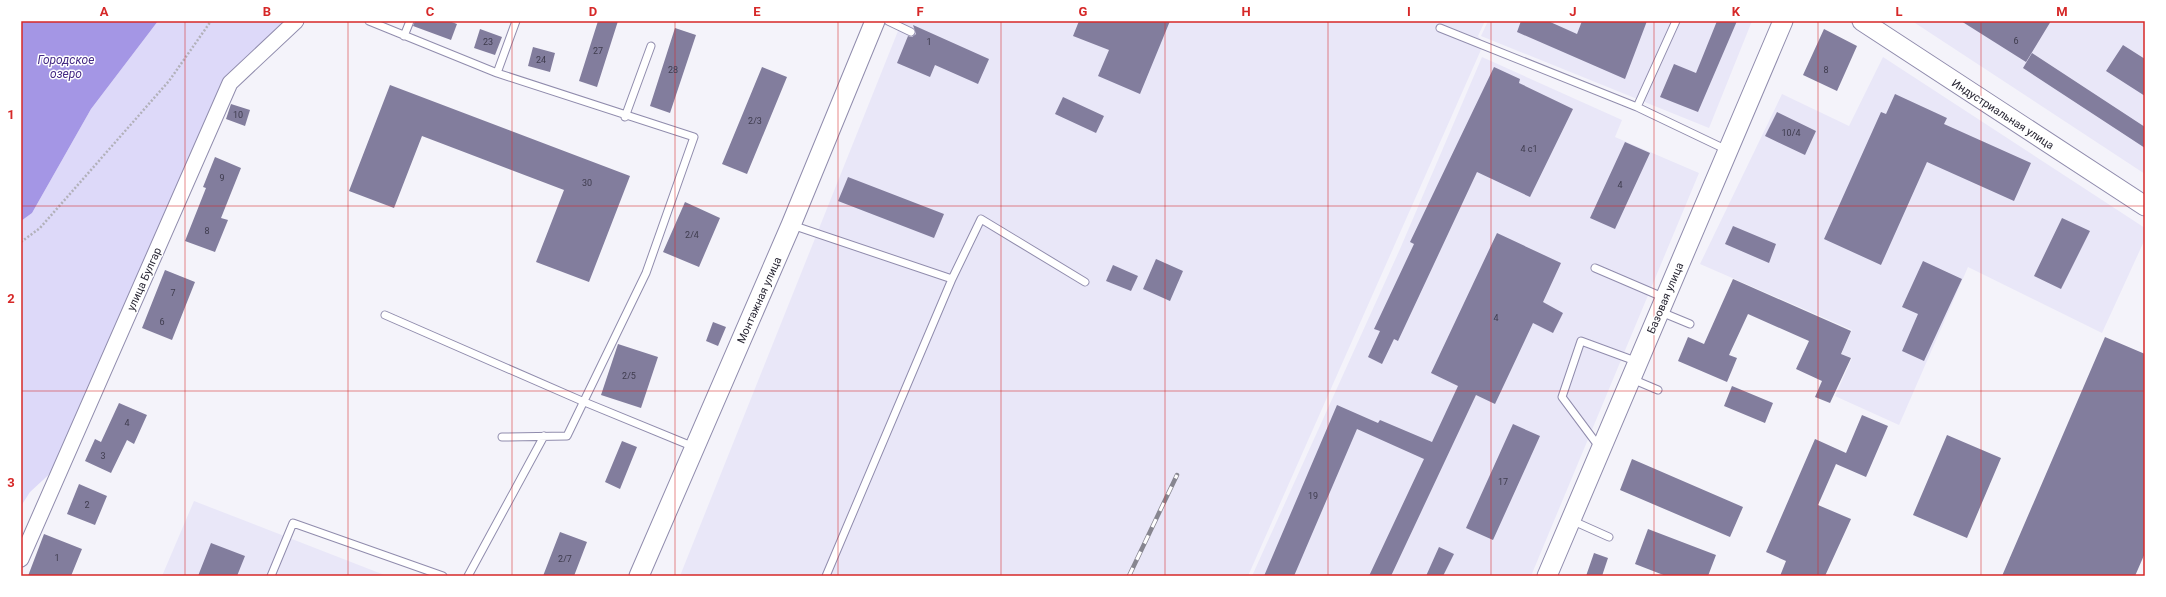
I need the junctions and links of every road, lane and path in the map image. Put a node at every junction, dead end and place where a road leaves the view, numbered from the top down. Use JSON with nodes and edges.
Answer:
{"nodes":[{"id":1,"x":211,"y":21,"type":"edge"},
{"id":2,"x":296,"y":21,"type":"edge"},
{"id":3,"x":369,"y":21,"type":"edge"},
{"id":4,"x":410,"y":21,"type":"edge"},
{"id":5,"x":516,"y":21,"type":"edge"},
{"id":6,"x":875,"y":21,"type":"edge"},
{"id":7,"x":888,"y":21,"type":"edge"},
{"id":8,"x":1676,"y":21,"type":"edge"},
{"id":9,"x":1783,"y":21,"type":"edge"},
{"id":10,"x":1862,"y":21,"type":"edge"},
{"id":11,"x":1440,"y":28,"type":"dead end"},
{"id":12,"x":910,"y":32,"type":"dead end"},
{"id":13,"x":404,"y":36,"type":"junction"},
{"id":14,"x":651,"y":46,"type":"dead end"},
{"id":15,"x":497,"y":73,"type":"junction"},
{"id":16,"x":1637,"y":107,"type":"junction"},
{"id":17,"x":626,"y":117,"type":"junction"},
{"id":18,"x":1728,"y":150,"type":"junction"},
{"id":19,"x":2145,"y":206,"type":"edge"},
{"id":20,"x":792,"y":225,"type":"junction"},
{"id":21,"x":21,"y":242,"type":"edge"},
{"id":22,"x":1595,"y":268,"type":"dead end"},
{"id":23,"x":952,"y":279,"type":"junction"},
{"id":24,"x":1085,"y":282,"type":"dead end"},
{"id":25,"x":1662,"y":305,"type":"junction"},
{"id":26,"x":385,"y":315,"type":"dead end"},
{"id":27,"x":1690,"y":324,"type":"dead end"},
{"id":28,"x":1634,"y":370,"type":"junction"},
{"id":29,"x":1658,"y":390,"type":"dead end"},
{"id":30,"x":582,"y":401,"type":"junction"},
{"id":31,"x":544,"y":436,"type":"junction"},
{"id":32,"x":502,"y":437,"type":"dead end"},
{"id":33,"x":695,"y":447,"type":"junction"},
{"id":34,"x":1601,"y":450,"type":"junction"},
{"id":35,"x":1571,"y":520,"type":"junction"},
{"id":36,"x":1609,"y":537,"type":"dead end"},
{"id":37,"x":21,"y":558,"type":"edge"},
{"id":38,"x":272,"y":576,"type":"edge"},
{"id":39,"x":443,"y":576,"type":"edge"},
{"id":40,"x":468,"y":576,"type":"edge"},
{"id":41,"x":639,"y":576,"type":"edge"},
{"id":42,"x":826,"y":576,"type":"edge"},
{"id":43,"x":1547,"y":576,"type":"edge"}],
"edges":[{"from":1,"to":21,"type":"path"},
{"from":2,"to":37,"type":"street","name":"улица Булгар"},
{"from":3,"to":13,"type":"lane"},
{"from":4,"to":13,"type":"lane"},
{"from":5,"to":15,"type":"lane"},
{"from":6,"to":20,"type":"street","name":"Монтажная улица"},
{"from":7,"to":12,"type":"lane"},
{"from":8,"to":16,"type":"lane"},
{"from":9,"to":18,"type":"street","name":"Базовая улица"},
{"from":10,"to":19,"type":"street","name":"Индустриальная улица"},
{"from":11,"to":16,"type":"lane"},
{"from":13,"to":15,"type":"lane"},
{"from":14,"to":17,"type":"lane"},
{"from":15,"to":17,"type":"lane"},
{"from":16,"to":18,"type":"lane"},
{"from":17,"to":30,"type":"lane"},
{"from":18,"to":25,"type":"street","name":"Базовая улица"},
{"from":20,"to":23,"type":"lane"},
{"from":20,"to":33,"type":"street","name":"Монтажная улица"},
{"from":22,"to":25,"type":"lane"},
{"from":23,"to":24,"type":"lane"},
{"from":23,"to":42,"type":"lane"},
{"from":25,"to":27,"type":"lane"},
{"from":25,"to":28,"type":"street","name":"Базовая улица"},
{"from":26,"to":30,"type":"lane"},
{"from":28,"to":29,"type":"lane"},
{"from":28,"to":34,"type":"street","name":"Базовая улица"},
{"from":28,"to":34,"type":"lane"},
{"from":30,"to":31,"type":"lane"},
{"from":30,"to":33,"type":"lane"},
{"from":31,"to":32,"type":"lane"},
{"from":31,"to":40,"type":"lane"},
{"from":33,"to":41,"type":"street","name":"Монтажная улица"},
{"from":34,"to":35,"type":"street","name":"Базовая улица"},
{"from":35,"to":36,"type":"lane"},
{"from":35,"to":43,"type":"street","name":"Базовая улица"},
{"from":38,"to":39,"type":"lane"}]}
